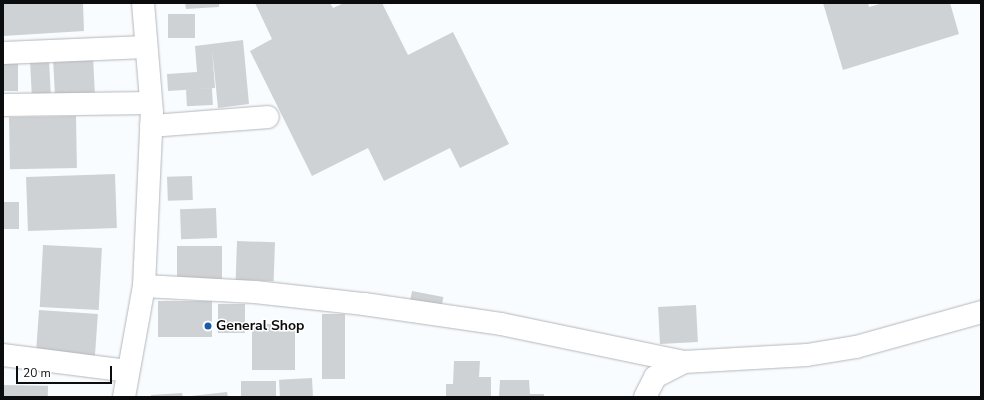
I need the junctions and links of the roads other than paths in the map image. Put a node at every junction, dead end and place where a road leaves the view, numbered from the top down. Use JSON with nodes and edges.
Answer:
{"nodes":[{"id":1,"x":142,"y":3,"type":"edge"},
{"id":2,"x":146,"y":47,"type":"junction"},
{"id":3,"x":3,"y":53,"type":"edge"},
{"id":4,"x":151,"y":103,"type":"junction"},
{"id":5,"x":3,"y":105,"type":"edge"},
{"id":6,"x":268,"y":117,"type":"dead end"},
{"id":7,"x":151,"y":126,"type":"junction"},
{"id":8,"x":144,"y":286,"type":"junction"},
{"id":9,"x":981,"y":312,"type":"edge"},
{"id":10,"x":3,"y":355,"type":"edge"},
{"id":11,"x":684,"y":362,"type":"junction"},
{"id":12,"x":128,"y":371,"type":"junction"},
{"id":13,"x":124,"y":397,"type":"edge"},
{"id":14,"x":645,"y":397,"type":"edge"}],
"edges":[{"from":1,"to":2,"type":"street"},
{"from":2,"to":3,"type":"street"},
{"from":2,"to":4,"type":"street"},
{"from":4,"to":5,"type":"street"},
{"from":4,"to":7,"type":"street"},
{"from":6,"to":7,"type":"street"},
{"from":7,"to":8,"type":"street"},
{"from":8,"to":11,"type":"street"},
{"from":8,"to":12,"type":"street"},
{"from":9,"to":11,"type":"street"},
{"from":10,"to":12,"type":"street"},
{"from":11,"to":14,"type":"street"},
{"from":12,"to":13,"type":"street"}]}
